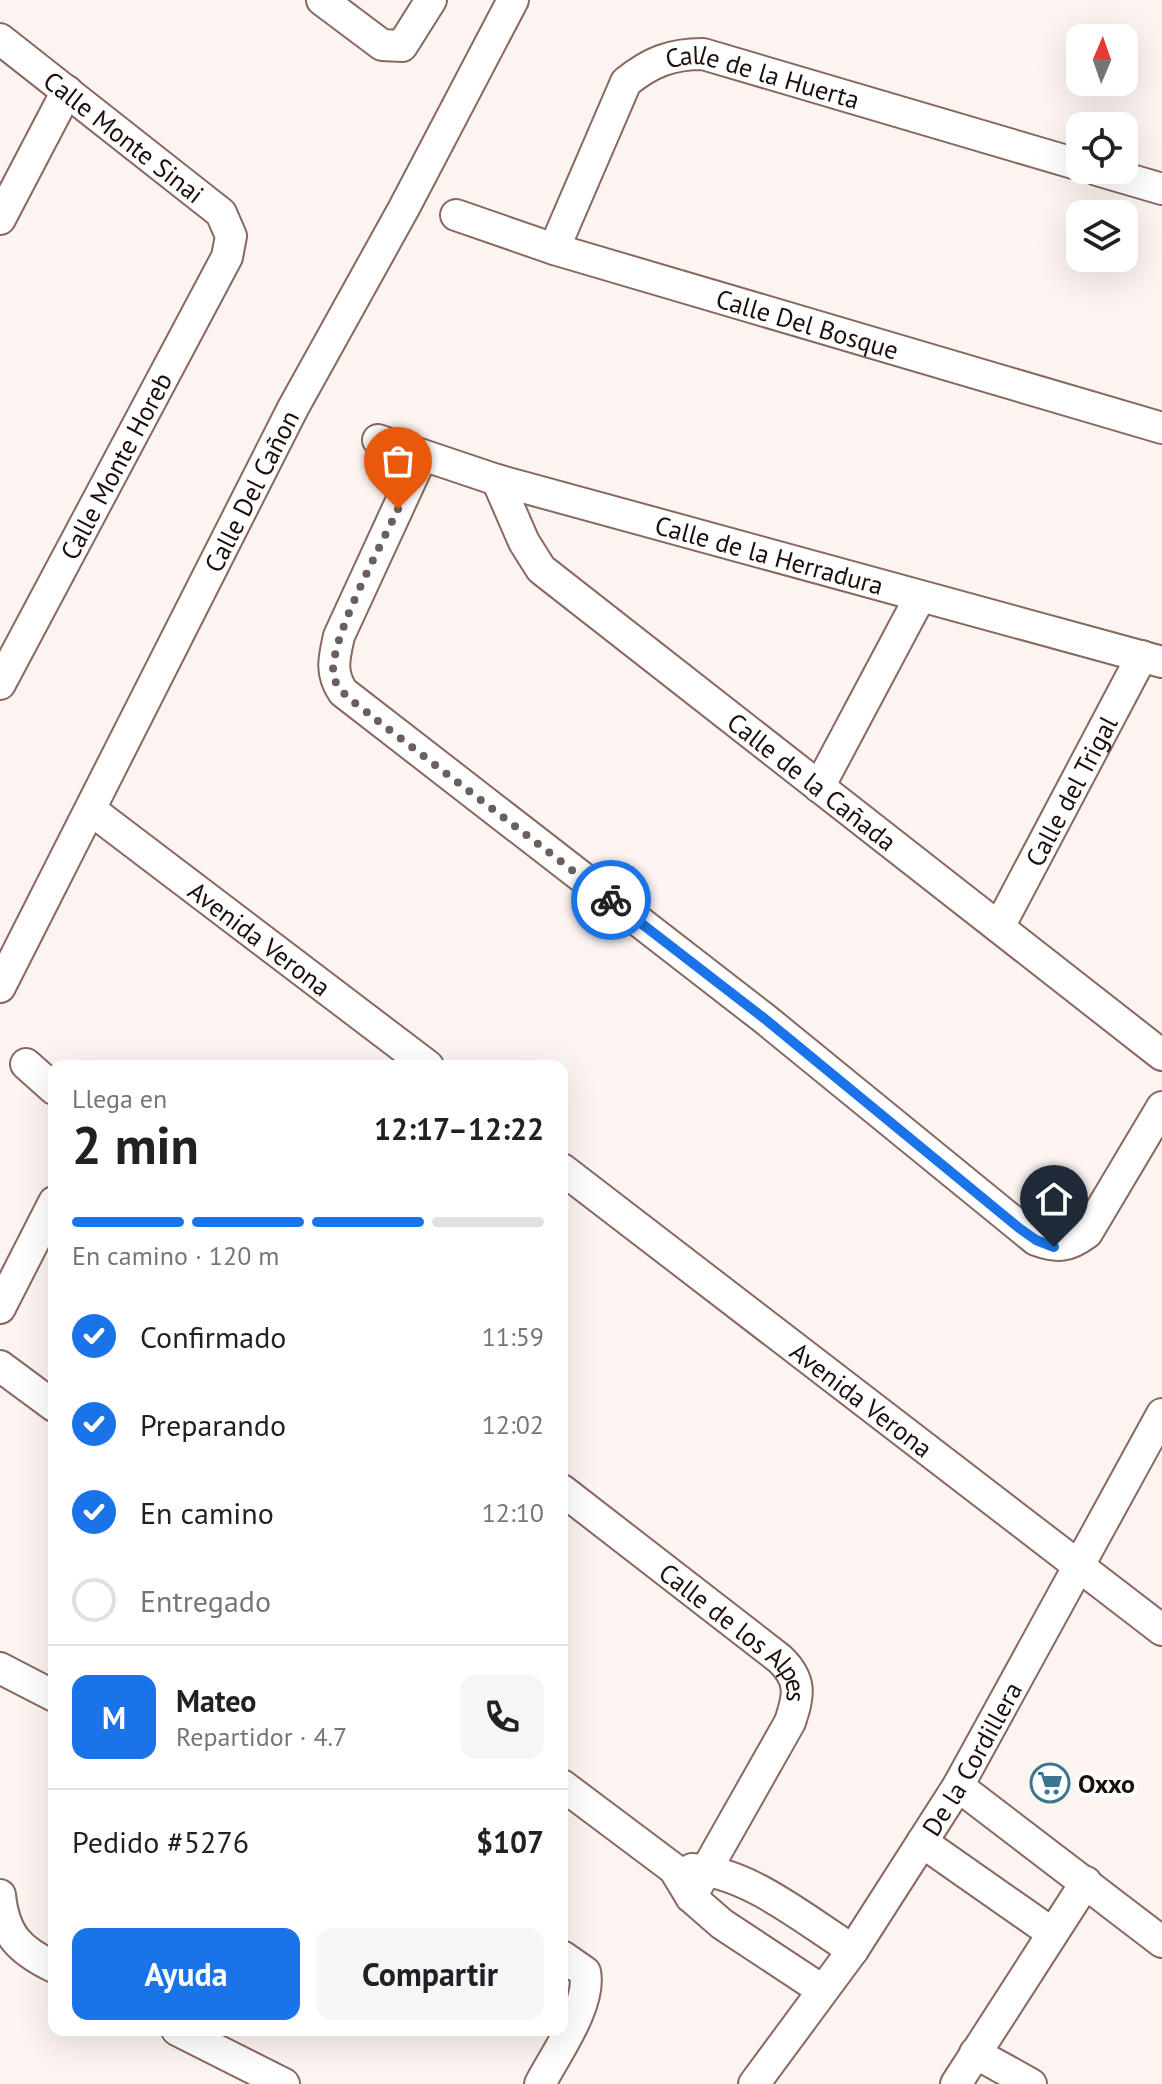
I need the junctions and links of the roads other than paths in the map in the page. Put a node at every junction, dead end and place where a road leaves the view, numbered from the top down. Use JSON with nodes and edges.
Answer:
{"nodes":[{"id":1,"x":322,"y":0,"type":"edge"},
{"id":2,"x":431,"y":0,"type":"edge"},
{"id":3,"x":513,"y":0,"type":"edge"},
{"id":4,"x":0,"y":39,"type":"edge"},
{"id":5,"x":67,"y":91,"type":"junction"},
{"id":6,"x":1066,"y":161,"type":"edge"},
{"id":7,"x":1138,"y":182,"type":"edge"},
{"id":8,"x":1162,"y":189,"type":"edge"},
{"id":9,"x":456,"y":215,"type":"dead end"},
{"id":10,"x":0,"y":219,"type":"edge"},
{"id":11,"x":230,"y":247,"type":"joint"},
{"id":12,"x":554,"y":249,"type":"junction"},
{"id":13,"x":1162,"y":428,"type":"edge"},
{"id":14,"x":378,"y":440,"type":"dead end"},
{"id":15,"x":422,"y":456,"type":"junction"},
{"id":16,"x":497,"y":480,"type":"junction"},
{"id":17,"x":920,"y":597,"type":"junction"},
{"id":18,"x":1152,"y":659,"type":"edge"},
{"id":19,"x":0,"y":684,"type":"edge"},
{"id":20,"x":819,"y":787,"type":"junction"},
{"id":21,"x":91,"y":810,"type":"junction"},
{"id":22,"x":999,"y":927,"type":"junction"},
{"id":23,"x":0,"y":987,"type":"edge"},
{"id":24,"x":1162,"y":1055,"type":"edge"},
{"id":25,"x":420,"y":1060,"type":"edge"},
{"id":26,"x":26,"y":1064,"type":"dead end"},
{"id":27,"x":48,"y":1084,"type":"edge"},
{"id":28,"x":1162,"y":1107,"type":"edge"},
{"id":29,"x":568,"y":1174,"type":"edge"},
{"id":30,"x":48,"y":1214,"type":"edge"},
{"id":31,"x":0,"y":1308,"type":"edge"},
{"id":32,"x":0,"y":1366,"type":"edge"},
{"id":33,"x":48,"y":1402,"type":"edge"},
{"id":34,"x":1162,"y":1414,"type":"edge"},
{"id":35,"x":568,"y":1495,"type":"edge"},
{"id":36,"x":1078,"y":1567,"type":"junction"},
{"id":37,"x":1162,"y":1630,"type":"edge"},
{"id":38,"x":0,"y":1668,"type":"edge"},
{"id":39,"x":48,"y":1693,"type":"edge"},
{"id":40,"x":958,"y":1786,"type":"junction"},
{"id":41,"x":568,"y":1790,"type":"edge"},
{"id":42,"x":922,"y":1842,"type":"junction"},
{"id":43,"x":674,"y":1869,"type":"junction"},
{"id":44,"x":709,"y":1870,"type":"junction"},
{"id":45,"x":1086,"y":1882,"type":"junction"},
{"id":46,"x":0,"y":1895,"type":"edge"},
{"id":47,"x":691,"y":1897,"type":"junction"},
{"id":48,"x":1052,"y":1933,"type":"junction"},
{"id":49,"x":1162,"y":1942,"type":"edge"},
{"id":50,"x":853,"y":1950,"type":"junction"},
{"id":51,"x":568,"y":1960,"type":"edge"},
{"id":52,"x":48,"y":1963,"type":"edge"},
{"id":53,"x":822,"y":1990,"type":"junction"},
{"id":54,"x":568,"y":2031,"type":"edge"},
{"id":55,"x":189,"y":2036,"type":"edge"},
{"id":56,"x":565,"y":2036,"type":"edge"},
{"id":57,"x":975,"y":2053,"type":"junction"},
{"id":58,"x":284,"y":2084,"type":"edge"},
{"id":59,"x":540,"y":2084,"type":"edge"},
{"id":60,"x":754,"y":2084,"type":"edge"},
{"id":61,"x":956,"y":2084,"type":"edge"},
{"id":62,"x":1031,"y":2084,"type":"edge"}],
"edges":[{"from":1,"to":2,"type":"street"},
{"from":3,"to":21,"type":"street","name":"Calle Del Cañon"},
{"from":4,"to":5,"type":"street","name":"Calle Monte Sinai"},
{"from":5,"to":10,"type":"street"},
{"from":5,"to":11,"type":"street","name":"Calle Monte Sinai"},
{"from":6,"to":12,"type":"street","name":"Calle de la Huerta"},
{"from":7,"to":8,"type":"street"},
{"from":9,"to":12,"type":"street","name":"Calle Del Bosque"},
{"from":11,"to":19,"type":"street","name":"Calle Monte Horeb"},
{"from":12,"to":13,"type":"street","name":"Calle Del Bosque"},
{"from":14,"to":15,"type":"street","name":"Calle de la Herradura"},
{"from":15,"to":16,"type":"street","name":"Calle de la Herradura"},
{"from":15,"to":28,"type":"street"},
{"from":16,"to":17,"type":"street","name":"Calle de la Herradura"},
{"from":16,"to":20,"type":"street","name":"Calle de la Cañada"},
{"from":17,"to":18,"type":"street","name":"Calle de la Herradura"},
{"from":17,"to":20,"type":"street"},
{"from":18,"to":22,"type":"street","name":"Calle del Trigal"},
{"from":20,"to":22,"type":"street","name":"Calle de la Cañada"},
{"from":21,"to":23,"type":"street","name":"Calle Del Cañon"},
{"from":21,"to":25,"type":"street","name":"Avenida Verona"},
{"from":22,"to":24,"type":"street","name":"Calle de la Cañada"},
{"from":26,"to":27,"type":"street"},
{"from":29,"to":36,"type":"street","name":"Avenida Verona"},
{"from":30,"to":31,"type":"street"},
{"from":32,"to":33,"type":"street"},
{"from":34,"to":36,"type":"street","name":"De la Cordillera"},
{"from":35,"to":44,"type":"street","name":"Calle de los Alpes"},
{"from":36,"to":37,"type":"street","name":"Avenida Verona"},
{"from":36,"to":40,"type":"street","name":"De la Cordillera"},
{"from":38,"to":39,"type":"street"},
{"from":40,"to":42,"type":"street","name":"De la Cordillera"},
{"from":40,"to":45,"type":"street"},
{"from":41,"to":43,"type":"street"},
{"from":42,"to":48,"type":"street"},
{"from":42,"to":50,"type":"street","name":"De la Cordillera"},
{"from":43,"to":44,"type":"street"},
{"from":43,"to":47,"type":"street"},
{"from":44,"to":47,"type":"street","name":"Calle de los Alpes"},
{"from":44,"to":50,"type":"street"},
{"from":45,"to":48,"type":"street"},
{"from":45,"to":49,"type":"street"},
{"from":46,"to":52,"type":"street"},
{"from":47,"to":53,"type":"street"},
{"from":48,"to":57,"type":"street"},
{"from":50,"to":53,"type":"street","name":"De la Cordillera"},
{"from":51,"to":54,"type":"street"},
{"from":53,"to":60,"type":"street","name":"De la Cordillera"},
{"from":55,"to":58,"type":"street"},
{"from":56,"to":59,"type":"street"},
{"from":57,"to":61,"type":"street"},
{"from":57,"to":62,"type":"street"}]}
